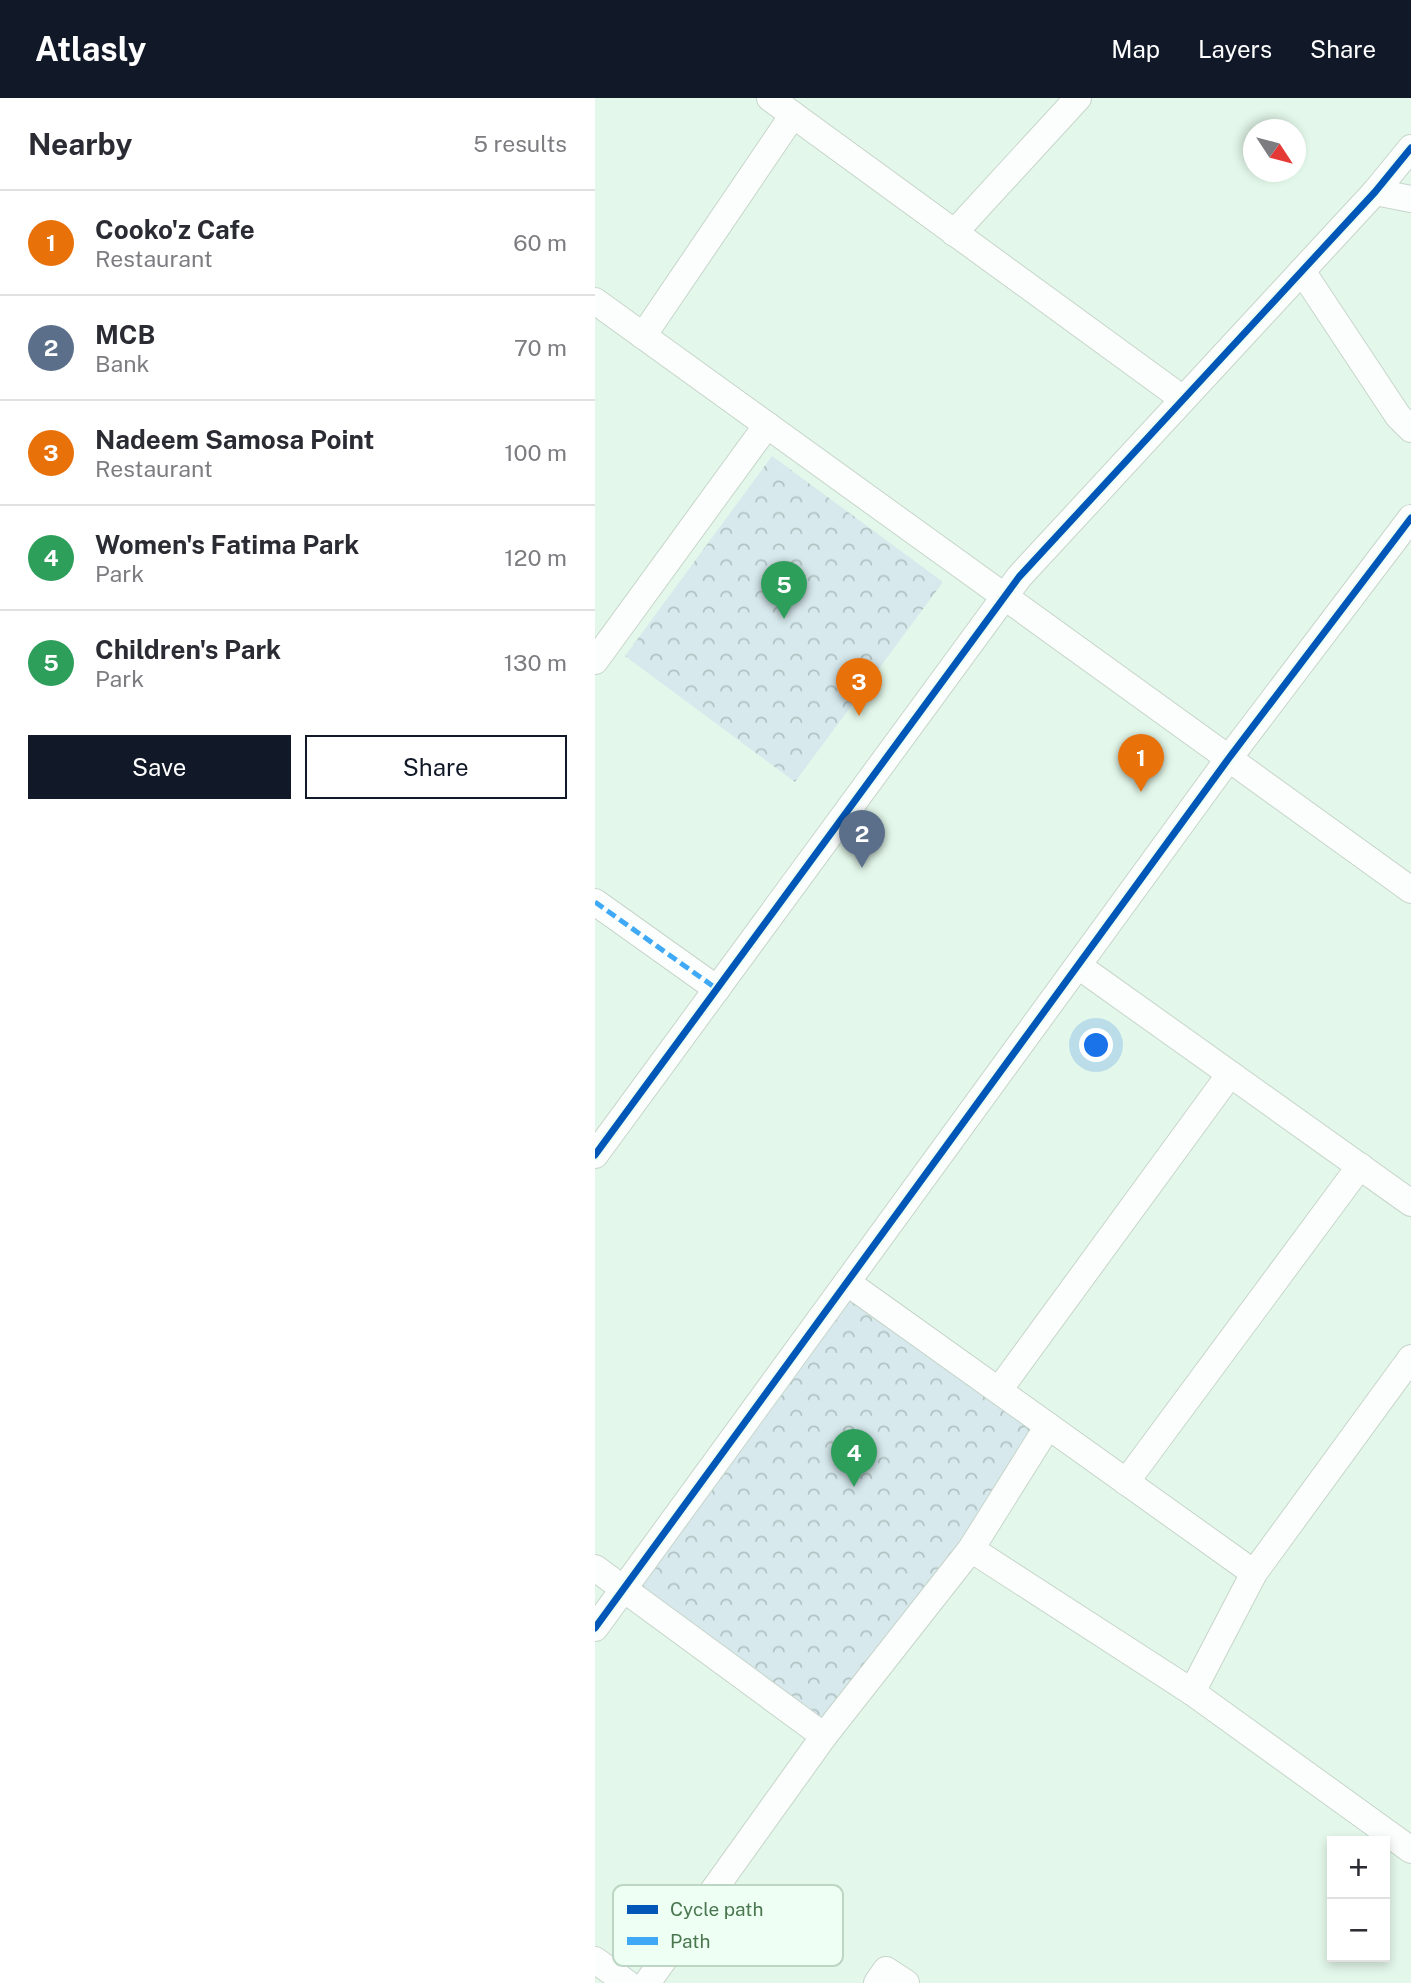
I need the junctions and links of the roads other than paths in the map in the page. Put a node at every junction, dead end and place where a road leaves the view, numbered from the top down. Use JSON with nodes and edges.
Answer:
{"nodes":[{"id":1,"x":769,"y":98,"type":"edge"},
{"id":2,"x":1078,"y":98,"type":"edge"},
{"id":3,"x":793,"y":115,"type":"junction"},
{"id":4,"x":1411,"y":148,"type":"edge"},
{"id":5,"x":1375,"y":192,"type":"junction"},
{"id":6,"x":1411,"y":199,"type":"edge"},
{"id":7,"x":954,"y":233,"type":"junction"},
{"id":8,"x":1302,"y":271,"type":"junction"},
{"id":9,"x":595,"y":300,"type":"edge"},
{"id":10,"x":643,"y":336,"type":"junction"},
{"id":11,"x":1184,"y":399,"type":"junction"},
{"id":12,"x":767,"y":425,"type":"junction"},
{"id":13,"x":1411,"y":429,"type":"edge"},
{"id":14,"x":1411,"y":518,"type":"edge"},
{"id":15,"x":1005,"y":597,"type":"junction"},
{"id":16,"x":604,"y":629,"type":"edge"},
{"id":17,"x":595,"y":661,"type":"edge"},
{"id":18,"x":1229,"y":758,"type":"junction"},
{"id":19,"x":1411,"y":890,"type":"edge"},
{"id":20,"x":595,"y":902,"type":"edge"},
{"id":21,"x":1080,"y":967,"type":"junction"},
{"id":22,"x":717,"y":989,"type":"junction"},
{"id":23,"x":1230,"y":1074,"type":"junction"},
{"id":24,"x":595,"y":1155,"type":"edge"},
{"id":25,"x":1360,"y":1166,"type":"junction"},
{"id":26,"x":1411,"y":1203,"type":"edge"},
{"id":27,"x":848,"y":1283,"type":"junction"},
{"id":28,"x":1411,"y":1358,"type":"edge"},
{"id":29,"x":999,"y":1390,"type":"junction"},
{"id":30,"x":1048,"y":1426,"type":"junction"},
{"id":31,"x":1126,"y":1482,"type":"junction"},
{"id":32,"x":971,"y":1549,"type":"junction"},
{"id":33,"x":595,"y":1568,"type":"edge"},
{"id":34,"x":1254,"y":1573,"type":"junction"},
{"id":35,"x":624,"y":1589,"type":"junction"},
{"id":36,"x":595,"y":1628,"type":"edge"},
{"id":37,"x":1192,"y":1692,"type":"junction"},
{"id":38,"x":824,"y":1736,"type":"junction"},
{"id":39,"x":1411,"y":1850,"type":"edge"},
{"id":40,"x":717,"y":1885,"type":"edge"},
{"id":41,"x":595,"y":1960,"type":"edge"},
{"id":42,"x":659,"y":1966,"type":"edge"},
{"id":43,"x":627,"y":1983,"type":"edge"},
{"id":44,"x":647,"y":1983,"type":"edge"},
{"id":45,"x":877,"y":1983,"type":"edge"},
{"id":46,"x":906,"y":1983,"type":"edge"}],
"edges":[{"from":1,"to":3,"type":"street"},
{"from":2,"to":7,"type":"street"},
{"from":3,"to":7,"type":"street"},
{"from":3,"to":10,"type":"street"},
{"from":4,"to":5,"type":"street"},
{"from":5,"to":6,"type":"street"},
{"from":5,"to":8,"type":"street"},
{"from":7,"to":11,"type":"street"},
{"from":8,"to":11,"type":"street"},
{"from":8,"to":13,"type":"street"},
{"from":9,"to":10,"type":"street"},
{"from":10,"to":12,"type":"street"},
{"from":11,"to":15,"type":"street"},
{"from":12,"to":15,"type":"street"},
{"from":12,"to":16,"type":"street"},
{"from":14,"to":18,"type":"street"},
{"from":15,"to":18,"type":"street"},
{"from":15,"to":22,"type":"street"},
{"from":16,"to":17,"type":"street"},
{"from":18,"to":19,"type":"street"},
{"from":18,"to":21,"type":"street"},
{"from":20,"to":22,"type":"street"},
{"from":21,"to":23,"type":"street"},
{"from":21,"to":27,"type":"street"},
{"from":22,"to":24,"type":"street"},
{"from":23,"to":25,"type":"street"},
{"from":23,"to":29,"type":"street"},
{"from":25,"to":26,"type":"street"},
{"from":25,"to":31,"type":"street"},
{"from":27,"to":29,"type":"street"},
{"from":27,"to":35,"type":"street"},
{"from":28,"to":34,"type":"street"},
{"from":29,"to":30,"type":"street"},
{"from":30,"to":31,"type":"street"},
{"from":30,"to":32,"type":"street"},
{"from":31,"to":34,"type":"street"},
{"from":32,"to":37,"type":"street"},
{"from":32,"to":38,"type":"street"},
{"from":33,"to":35,"type":"street"},
{"from":34,"to":37,"type":"street"},
{"from":35,"to":36,"type":"street"},
{"from":35,"to":38,"type":"street"},
{"from":37,"to":39,"type":"street"},
{"from":38,"to":40,"type":"street"},
{"from":41,"to":43,"type":"street"},
{"from":42,"to":44,"type":"street"},
{"from":45,"to":46,"type":"street"}]}
